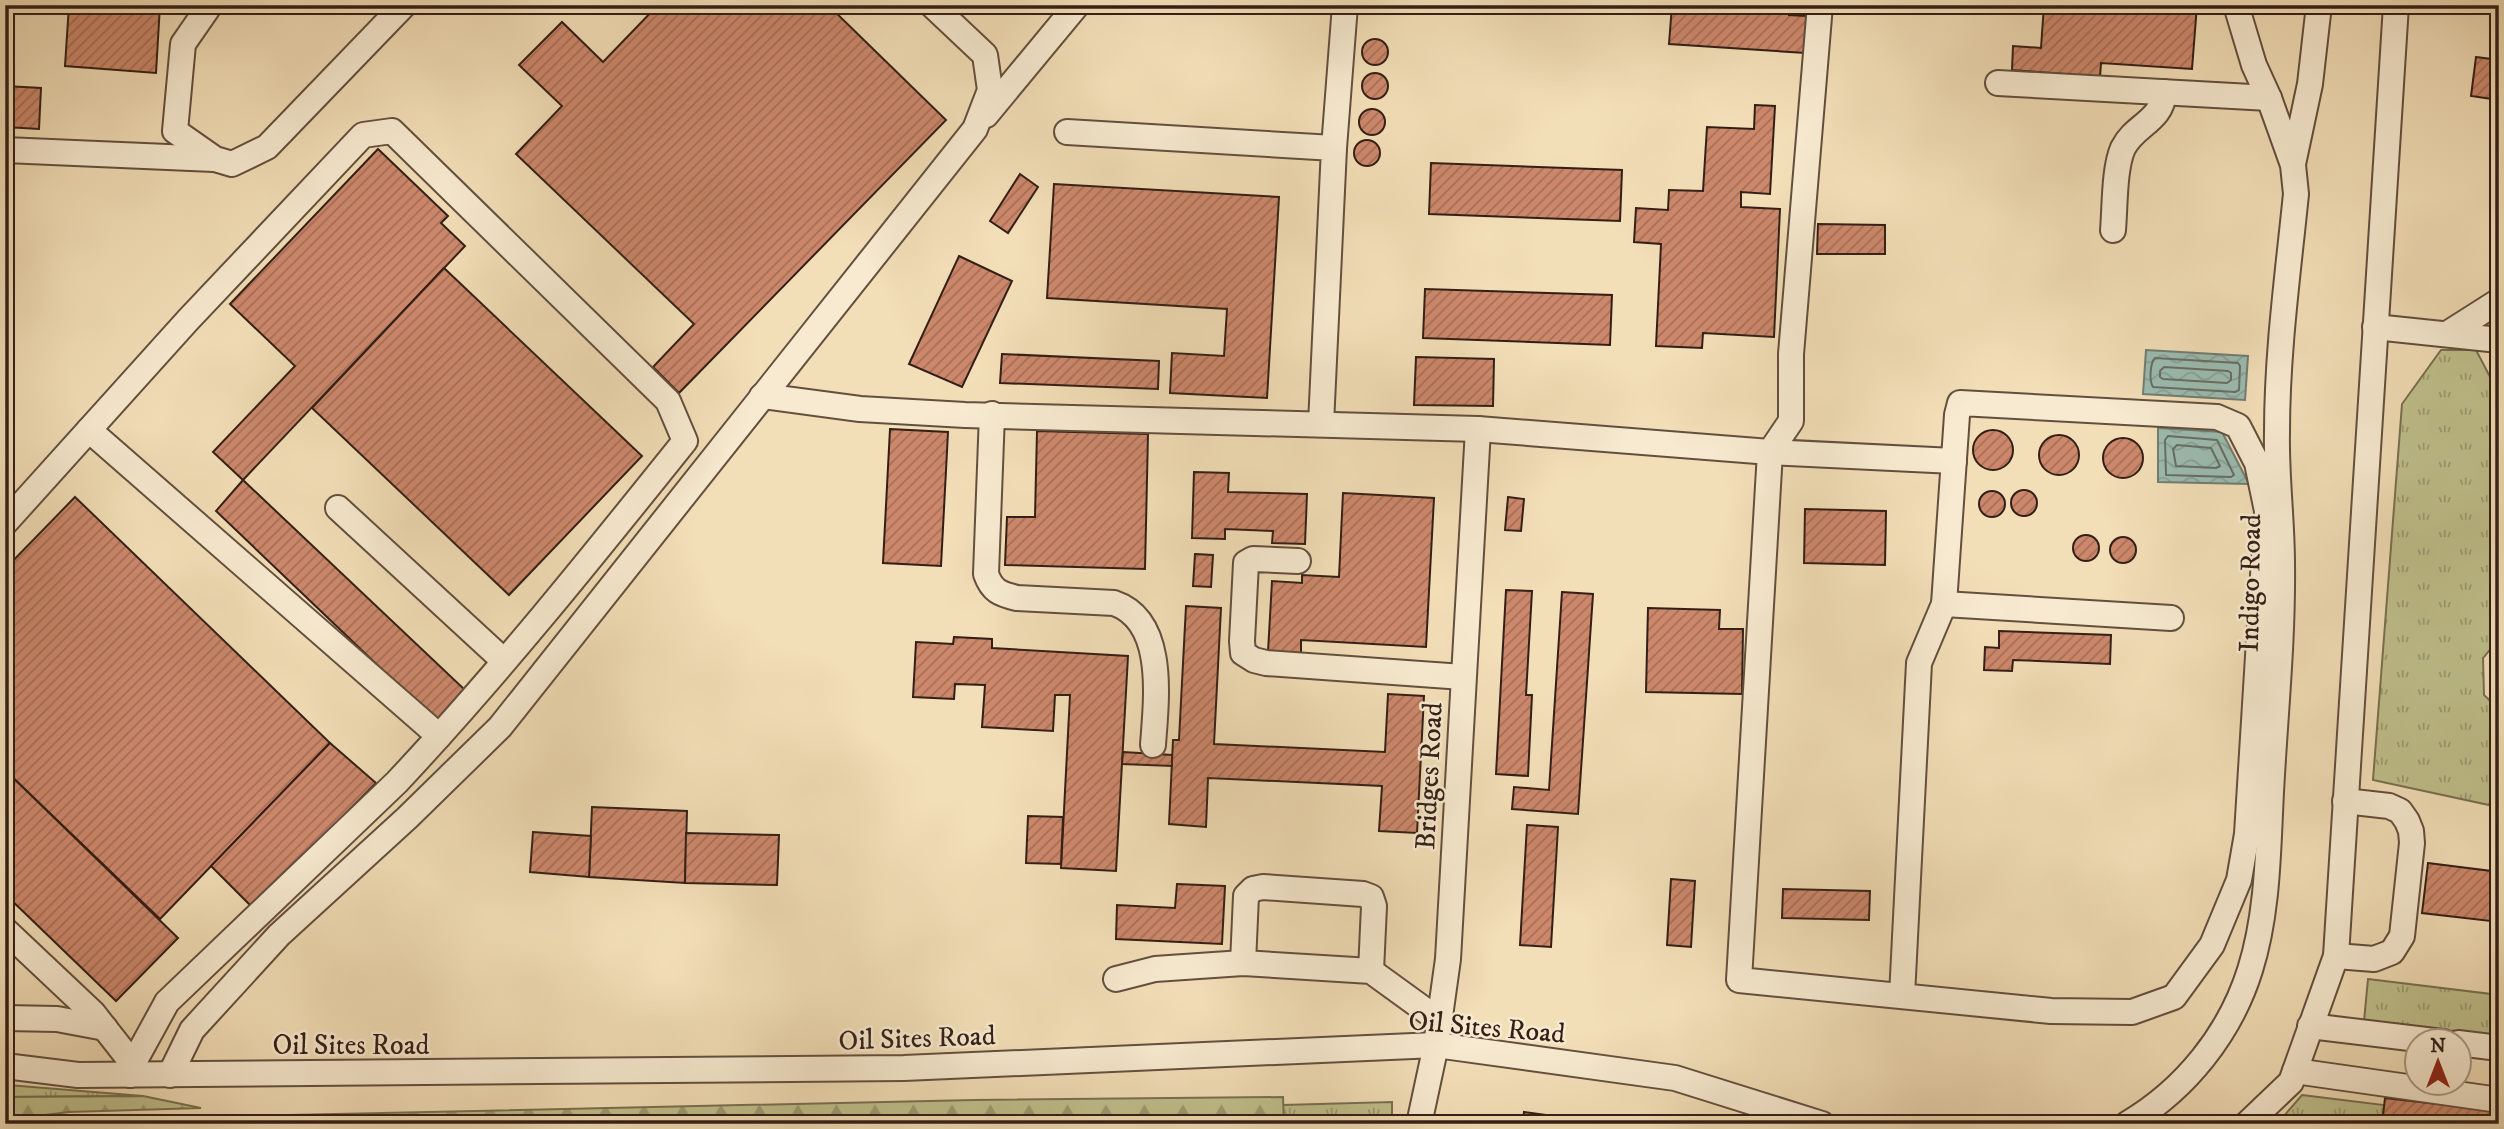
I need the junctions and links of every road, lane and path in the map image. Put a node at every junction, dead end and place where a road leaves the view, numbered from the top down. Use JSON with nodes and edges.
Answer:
{"nodes":[{"id":1,"x":210,"y":5,"type":"edge"},
{"id":2,"x":404,"y":5,"type":"edge"},
{"id":3,"x":932,"y":5,"type":"edge"},
{"id":4,"x":1077,"y":5,"type":"edge"},
{"id":5,"x":1345,"y":5,"type":"edge"},
{"id":6,"x":1821,"y":5,"type":"edge"},
{"id":7,"x":2236,"y":5,"type":"edge"},
{"id":8,"x":2319,"y":5,"type":"edge"},
{"id":9,"x":2396,"y":5,"type":"edge"},
{"id":10,"x":1998,"y":83,"type":"dead end"},
{"id":11,"x":2164,"y":92,"type":"junction"},
{"id":12,"x":2269,"y":98,"type":"junction"},
{"id":13,"x":975,"y":129,"type":"junction"},
{"id":14,"x":1067,"y":132,"type":"dead end"},
{"id":15,"x":1334,"y":148,"type":"junction"},
{"id":16,"x":5,"y":150,"type":"edge"},
{"id":17,"x":215,"y":159,"type":"junction"},
{"id":18,"x":2293,"y":164,"type":"junction"},
{"id":19,"x":2113,"y":230,"type":"dead end"},
{"id":20,"x":2499,"y":301,"type":"edge"},
{"id":21,"x":2375,"y":327,"type":"junction"},
{"id":22,"x":2446,"y":334,"type":"junction"},
{"id":23,"x":2499,"y":340,"type":"edge"},
{"id":24,"x":762,"y":396,"type":"junction"},
{"id":25,"x":992,"y":414,"type":"junction"},
{"id":26,"x":1321,"y":424,"type":"junction"},
{"id":27,"x":1478,"y":429,"type":"junction"},
{"id":28,"x":89,"y":430,"type":"junction"},
{"id":29,"x":1770,"y":452,"type":"junction"},
{"id":30,"x":1954,"y":461,"type":"junction"},
{"id":31,"x":338,"y":508,"type":"dead end"},
{"id":32,"x":5,"y":523,"type":"edge"},
{"id":33,"x":1298,"y":561,"type":"dead end"},
{"id":34,"x":1944,"y":604,"type":"junction"},
{"id":35,"x":2171,"y":618,"type":"dead end"},
{"id":36,"x":504,"y":661,"type":"junction"},
{"id":37,"x":1464,"y":677,"type":"junction"},
{"id":38,"x":439,"y":736,"type":"junction"},
{"id":39,"x":1153,"y":744,"type":"dead end"},
{"id":40,"x":2345,"y":801,"type":"junction"},
{"id":41,"x":5,"y":930,"type":"edge"},
{"id":42,"x":2336,"y":956,"type":"junction"},
{"id":43,"x":1243,"y":963,"type":"junction"},
{"id":44,"x":1371,"y":971,"type":"junction"},
{"id":45,"x":1116,"y":979,"type":"dead end"},
{"id":46,"x":1902,"y":996,"type":"junction"},
{"id":47,"x":5,"y":1018,"type":"edge"},
{"id":48,"x":2310,"y":1026,"type":"junction"},
{"id":49,"x":105,"y":1028,"type":"junction"},
{"id":50,"x":1438,"y":1033,"type":"junction"},
{"id":51,"x":2402,"y":1036,"type":"edge"},
{"id":52,"x":2472,"y":1045,"type":"edge"},
{"id":53,"x":2499,"y":1048,"type":"edge"},
{"id":54,"x":5,"y":1066,"type":"edge"},
{"id":55,"x":132,"y":1069,"type":"junction"},
{"id":56,"x":2295,"y":1071,"type":"junction"},
{"id":57,"x":170,"y":1075,"type":"junction"},
{"id":58,"x":2499,"y":1100,"type":"edge"},
{"id":59,"x":1419,"y":1124,"type":"edge"},
{"id":60,"x":1822,"y":1124,"type":"edge"},
{"id":61,"x":2127,"y":1124,"type":"edge"},
{"id":62,"x":2247,"y":1124,"type":"edge"}],
"edges":[{"from":1,"to":17,"type":"street"},
{"from":2,"to":17,"type":"street"},
{"from":3,"to":13,"type":"street"},
{"from":4,"to":13,"type":"street"},
{"from":5,"to":15,"type":"street"},
{"from":6,"to":29,"type":"street"},
{"from":7,"to":12,"type":"street","name":"Indigo Road"},
{"from":8,"to":18,"type":"street"},
{"from":9,"to":21,"type":"street"},
{"from":10,"to":11,"type":"street"},
{"from":11,"to":12,"type":"street"},
{"from":11,"to":19,"type":"street"},
{"from":12,"to":18,"type":"street","name":"Indigo Road"},
{"from":13,"to":24,"type":"street"},
{"from":14,"to":15,"type":"street"},
{"from":15,"to":26,"type":"street"},
{"from":16,"to":17,"type":"street"},
{"from":18,"to":61,"type":"street","name":"Indigo Road"},
{"from":20,"to":22,"type":"street"},
{"from":21,"to":22,"type":"street"},
{"from":21,"to":40,"type":"street"},
{"from":22,"to":23,"type":"street"},
{"from":24,"to":25,"type":"street"},
{"from":24,"to":57,"type":"street"},
{"from":25,"to":26,"type":"street"},
{"from":25,"to":39,"type":"street"},
{"from":26,"to":27,"type":"street"},
{"from":27,"to":29,"type":"street"},
{"from":27,"to":37,"type":"street","name":"Bridges Road"},
{"from":28,"to":32,"type":"street"},
{"from":28,"to":36,"type":"street"},
{"from":28,"to":38,"type":"street"},
{"from":29,"to":30,"type":"street"},
{"from":29,"to":46,"type":"street"},
{"from":30,"to":34,"type":"street"},
{"from":30,"to":46,"type":"street"},
{"from":31,"to":36,"type":"street"},
{"from":33,"to":37,"type":"street"},
{"from":34,"to":35,"type":"street"},
{"from":34,"to":46,"type":"street"},
{"from":36,"to":38,"type":"street"},
{"from":37,"to":50,"type":"street","name":"Bridges Road"},
{"from":38,"to":55,"type":"street"},
{"from":40,"to":42,"type":"street"},
{"from":40,"to":42,"type":"street"},
{"from":41,"to":49,"type":"street"},
{"from":42,"to":48,"type":"street"},
{"from":43,"to":44,"type":"street"},
{"from":43,"to":44,"type":"street"},
{"from":43,"to":45,"type":"street"},
{"from":44,"to":50,"type":"street"},
{"from":47,"to":49,"type":"street"},
{"from":48,"to":51,"type":"street"},
{"from":48,"to":56,"type":"street"},
{"from":49,"to":55,"type":"street"},
{"from":50,"to":57,"type":"street","name":"Oil Sites Road"},
{"from":50,"to":59,"type":"street","name":"Bridges Road"},
{"from":50,"to":60,"type":"street","name":"Oil Sites Road"},
{"from":52,"to":53,"type":"street"},
{"from":54,"to":55,"type":"street","name":"Oil Sites Road"},
{"from":55,"to":57,"type":"street","name":"Oil Sites Road"},
{"from":56,"to":58,"type":"street"},
{"from":56,"to":62,"type":"street"}]}
